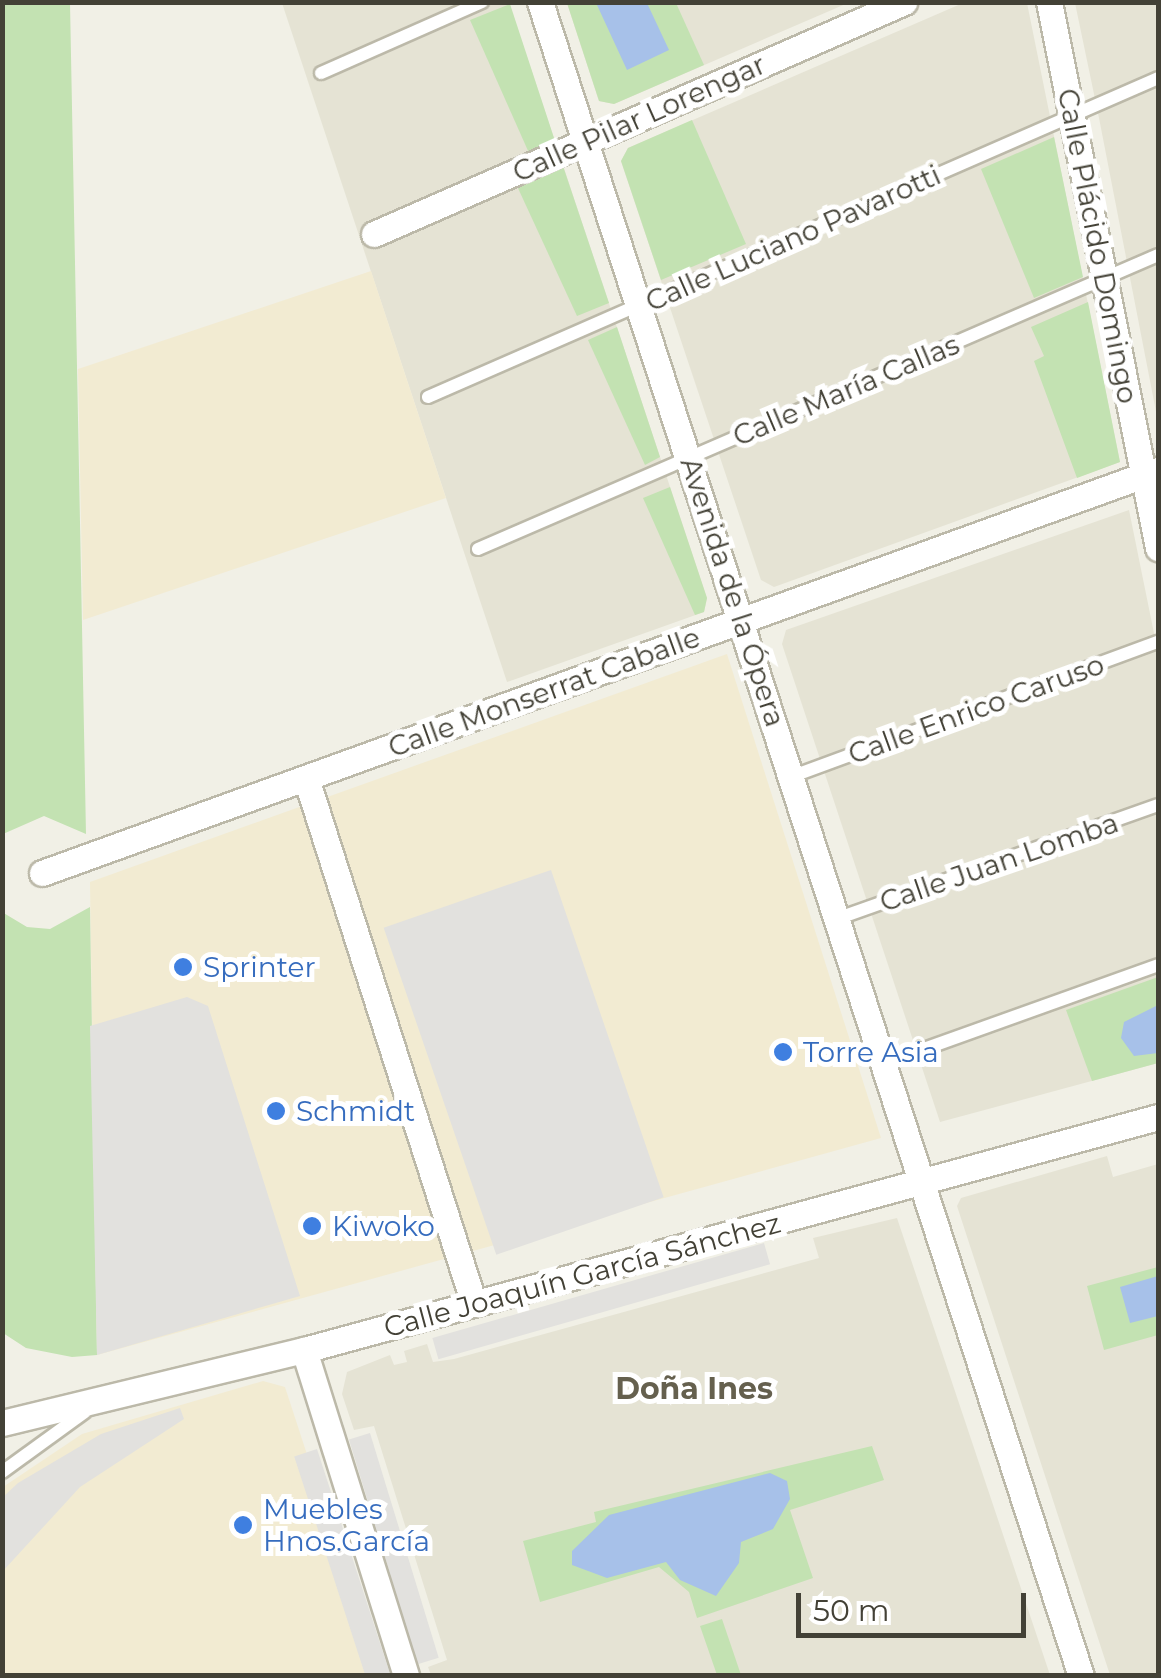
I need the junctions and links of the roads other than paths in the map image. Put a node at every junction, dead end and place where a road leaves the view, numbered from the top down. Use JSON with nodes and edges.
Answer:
{"nodes":[{"id":1,"x":482,"y":2,"type":"edge"},
{"id":2,"x":540,"y":2,"type":"edge"},
{"id":3,"x":904,"y":2,"type":"edge"},
{"id":4,"x":1049,"y":2,"type":"edge"},
{"id":5,"x":321,"y":73,"type":"dead end"},
{"id":6,"x":1158,"y":78,"type":"edge"},
{"id":7,"x":1072,"y":116,"type":"junction"},
{"id":8,"x":584,"y":142,"type":"junction"},
{"id":9,"x":374,"y":234,"type":"dead end"},
{"id":10,"x":1158,"y":256,"type":"edge"},
{"id":11,"x":1105,"y":279,"type":"junction"},
{"id":12,"x":638,"y":305,"type":"junction"},
{"id":13,"x":428,"y":398,"type":"dead end"},
{"id":14,"x":689,"y":458,"type":"junction"},
{"id":15,"x":1151,"y":473,"type":"edge"},
{"id":16,"x":1158,"y":548,"type":"edge"},
{"id":17,"x":478,"y":549,"type":"dead end"},
{"id":18,"x":743,"y":620,"type":"junction"},
{"id":19,"x":1158,"y":642,"type":"edge"},
{"id":20,"x":793,"y":776,"type":"junction"},
{"id":21,"x":306,"y":778,"type":"junction"},
{"id":22,"x":1158,"y":805,"type":"edge"},
{"id":23,"x":42,"y":873,"type":"dead end"},
{"id":24,"x":839,"y":918,"type":"junction"},
{"id":25,"x":1158,"y":965,"type":"edge"},
{"id":26,"x":885,"y":1063,"type":"junction"},
{"id":27,"x":1158,"y":1117,"type":"edge"},
{"id":28,"x":924,"y":1183,"type":"junction"},
{"id":29,"x":474,"y":1304,"type":"junction"},
{"id":30,"x":304,"y":1350,"type":"junction"},
{"id":31,"x":113,"y":1395,"type":"junction"},
{"id":32,"x":2,"y":1423,"type":"edge"},
{"id":33,"x":2,"y":1472,"type":"edge"},
{"id":34,"x":406,"y":1676,"type":"edge"},
{"id":35,"x":1081,"y":1676,"type":"edge"}],
"edges":[{"from":1,"to":5,"type":"lane"},
{"from":2,"to":8,"type":"street","name":"Avenida de la Ópera"},
{"from":3,"to":8,"type":"street","name":"Calle Pilar Lorengar"},
{"from":4,"to":7,"type":"street","name":"Calle Plácido Domingo"},
{"from":6,"to":7,"type":"lane","name":"Calle Luciano Pavarotti"},
{"from":7,"to":11,"type":"street","name":"Calle Plácido Domingo"},
{"from":7,"to":12,"type":"lane","name":"Calle Luciano Pavarotti"},
{"from":8,"to":9,"type":"street","name":"Calle Pilar Lorengar"},
{"from":8,"to":12,"type":"street","name":"Avenida de la Ópera"},
{"from":10,"to":11,"type":"lane","name":"Calle María Callas"},
{"from":11,"to":14,"type":"lane","name":"Calle María Callas"},
{"from":11,"to":15,"type":"street","name":"Calle Plácido Domingo"},
{"from":12,"to":13,"type":"lane","name":"Calle Luciano Pavarotti"},
{"from":12,"to":14,"type":"street","name":"Avenida de la Ópera"},
{"from":14,"to":17,"type":"lane","name":"Calle María Callas"},
{"from":14,"to":18,"type":"street","name":"Avenida de la Ópera"},
{"from":15,"to":16,"type":"street","name":"Calle Plácido Domingo"},
{"from":15,"to":18,"type":"street","name":"Calle Monserrat Caballe"},
{"from":18,"to":20,"type":"street","name":"Avenida de la Ópera"},
{"from":18,"to":21,"type":"street","name":"Calle Monserrat Caballe"},
{"from":19,"to":20,"type":"lane","name":"Calle Enrico Caruso"},
{"from":20,"to":24,"type":"street","name":"Avenida de la Ópera"},
{"from":21,"to":23,"type":"street","name":"Calle Monserrat Caballe"},
{"from":21,"to":29,"type":"street"},
{"from":22,"to":24,"type":"lane","name":"Calle Juan Lomba"},
{"from":24,"to":26,"type":"street","name":"Avenida de la Ópera"},
{"from":25,"to":26,"type":"lane"},
{"from":26,"to":28,"type":"street","name":"Avenida de la Ópera"},
{"from":27,"to":28,"type":"street","name":"Calle Joaquín García Sánchez"},
{"from":28,"to":29,"type":"street","name":"Calle Joaquín García Sánchez"},
{"from":28,"to":35,"type":"street","name":"Avenida de la Ópera"},
{"from":29,"to":30,"type":"street","name":"Calle Joaquín García Sánchez"},
{"from":30,"to":31,"type":"street","name":"Calle Joaquín García Sánchez"},
{"from":30,"to":34,"type":"street"},
{"from":31,"to":32,"type":"street","name":"Calle Joaquín García Sánchez"},
{"from":31,"to":33,"type":"lane"}]}
